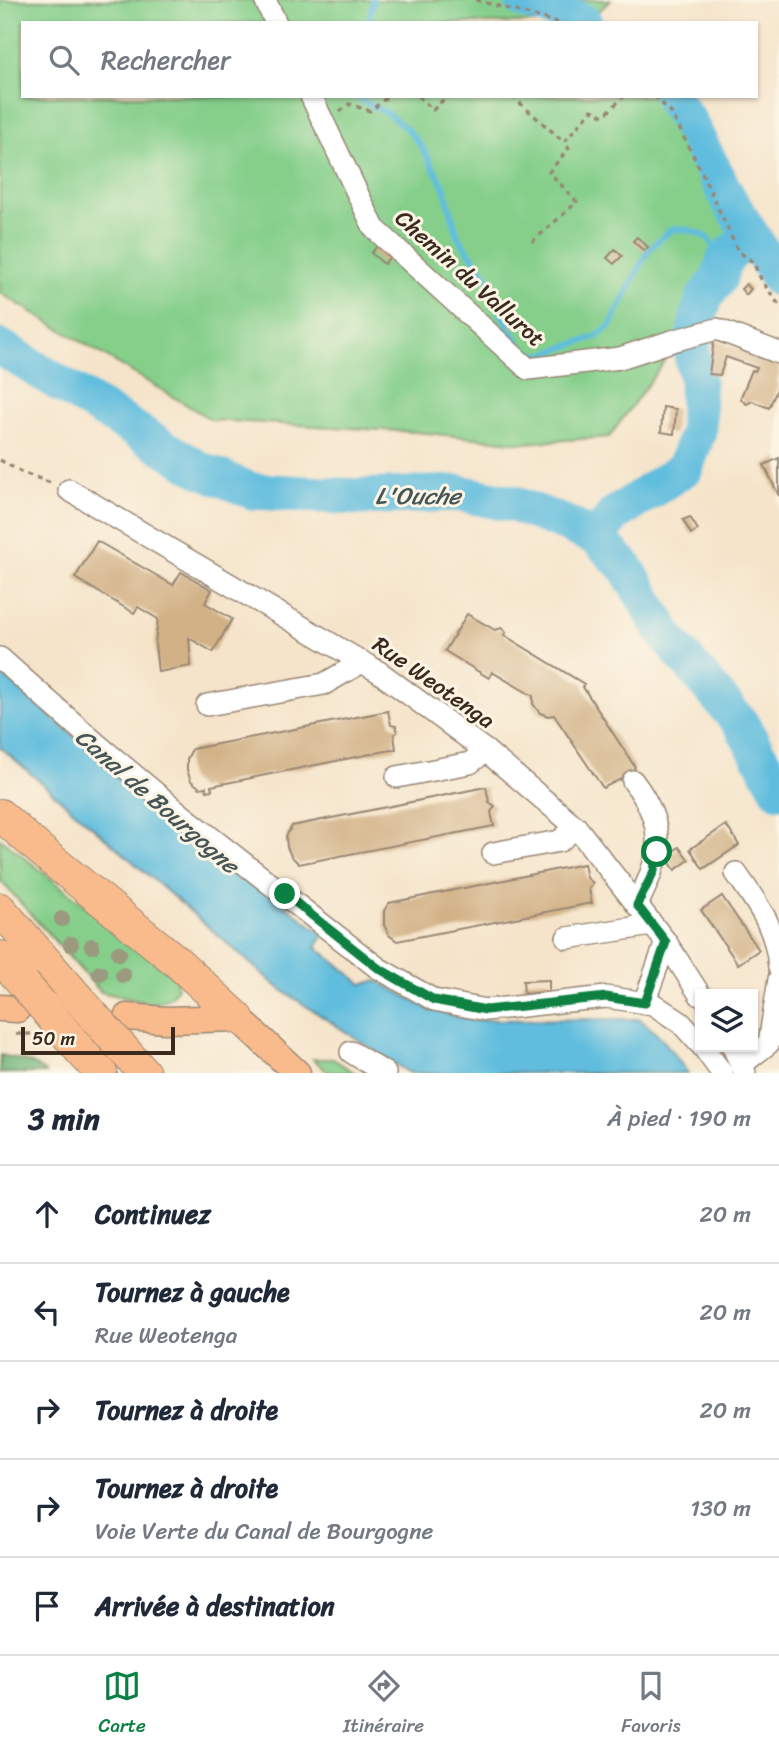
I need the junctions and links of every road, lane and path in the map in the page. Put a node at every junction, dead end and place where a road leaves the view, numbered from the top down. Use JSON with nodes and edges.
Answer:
{"nodes":[{"id":1,"x":265,"y":0,"type":"edge"},
{"id":2,"x":476,"y":0,"type":"edge"},
{"id":3,"x":275,"y":21,"type":"edge"},
{"id":4,"x":553,"y":21,"type":"edge"},
{"id":5,"x":312,"y":98,"type":"edge"},
{"id":6,"x":386,"y":98,"type":"edge"},
{"id":7,"x":420,"y":98,"type":"edge"},
{"id":8,"x":445,"y":98,"type":"edge"},
{"id":9,"x":514,"y":98,"type":"edge"},
{"id":10,"x":622,"y":98,"type":"edge"},
{"id":11,"x":657,"y":98,"type":"edge"},
{"id":12,"x":326,"y":126,"type":"junction"},
{"id":13,"x":564,"y":142,"type":"junction"},
{"id":14,"x":532,"y":242,"type":"dead end"},
{"id":15,"x":779,"y":305,"type":"edge"},
{"id":16,"x":779,"y":353,"type":"edge"},
{"id":17,"x":0,"y":460,"type":"edge"},
{"id":18,"x":69,"y":490,"type":"joint"},
{"id":19,"x":0,"y":657,"type":"edge"},
{"id":20,"x":362,"y":662,"type":"junction"},
{"id":21,"x":207,"y":705,"type":"dead end"},
{"id":22,"x":486,"y":751,"type":"junction"},
{"id":23,"x":397,"y":777,"type":"dead end"},
{"id":24,"x":633,"y":781,"type":"dead end"},
{"id":25,"x":0,"y":816,"type":"edge"},
{"id":26,"x":576,"y":827,"type":"junction"},
{"id":27,"x":493,"y":853,"type":"dead end"},
{"id":28,"x":736,"y":873,"type":"dead end"},
{"id":29,"x":637,"y":905,"type":"junction"},
{"id":30,"x":0,"y":909,"type":"edge"},
{"id":31,"x":652,"y":925,"type":"junction"},
{"id":32,"x":567,"y":938,"type":"dead end"},
{"id":33,"x":666,"y":942,"type":"junction"},
{"id":34,"x":0,"y":957,"type":"edge"},
{"id":35,"x":779,"y":967,"type":"edge"},
{"id":36,"x":779,"y":979,"type":"edge"},
{"id":37,"x":696,"y":989,"type":"edge"},
{"id":38,"x":14,"y":1000,"type":"edge"},
{"id":39,"x":645,"y":1003,"type":"junction"},
{"id":40,"x":127,"y":1017,"type":"dead end"},
{"id":41,"x":238,"y":1018,"type":"junction"},
{"id":42,"x":695,"y":1038,"type":"edge"},
{"id":43,"x":774,"y":1048,"type":"edge"},
{"id":44,"x":351,"y":1052,"type":"dead end"},
{"id":45,"x":714,"y":1052,"type":"edge"},
{"id":46,"x":735,"y":1064,"type":"edge"},
{"id":47,"x":101,"y":1073,"type":"edge"},
{"id":48,"x":144,"y":1073,"type":"edge"},
{"id":49,"x":297,"y":1073,"type":"edge"},
{"id":50,"x":385,"y":1073,"type":"edge"}],
"edges":[{"from":1,"to":3,"type":"street"},
{"from":2,"to":4,"type":"path"},
{"from":5,"to":12,"type":"street","name":"Chemin du Vallurot"},
{"from":6,"to":12,"type":"path"},
{"from":7,"to":8,"type":"path"},
{"from":9,"to":13,"type":"path"},
{"from":10,"to":13,"type":"path"},
{"from":11,"to":15,"type":"path"},
{"from":12,"to":16,"type":"street","name":"Chemin du Vallurot"},
{"from":13,"to":14,"type":"path"},
{"from":17,"to":18,"type":"path"},
{"from":18,"to":20,"type":"street","name":"Rue Weotenga"},
{"from":19,"to":39,"type":"street"},
{"from":20,"to":21,"type":"street"},
{"from":20,"to":22,"type":"street","name":"Rue Weotenga"},
{"from":22,"to":23,"type":"street"},
{"from":22,"to":26,"type":"street","name":"Rue Weotenga"},
{"from":24,"to":29,"type":"street"},
{"from":25,"to":41,"type":"highway"},
{"from":26,"to":27,"type":"street"},
{"from":26,"to":29,"type":"street","name":"Rue Weotenga"},
{"from":28,"to":35,"type":"street"},
{"from":29,"to":31,"type":"street","name":"Rue Weotenga"},
{"from":30,"to":48,"type":"highway","bridge":true},
{"from":31,"to":32,"type":"street"},
{"from":31,"to":33,"type":"street","name":"Rue Weotenga"},
{"from":33,"to":37,"type":"street","name":"Rue Weotenga"},
{"from":33,"to":39,"type":"street"},
{"from":34,"to":38,"type":"highway"},
{"from":36,"to":43,"type":"street"},
{"from":38,"to":47,"type":"highway","bridge":true},
{"from":39,"to":42,"type":"street"},
{"from":40,"to":41,"type":"main road"},
{"from":41,"to":49,"type":"main road"},
{"from":43,"to":46,"type":"street"},
{"from":44,"to":50,"type":"street"},
{"from":45,"to":46,"type":"street"}]}
